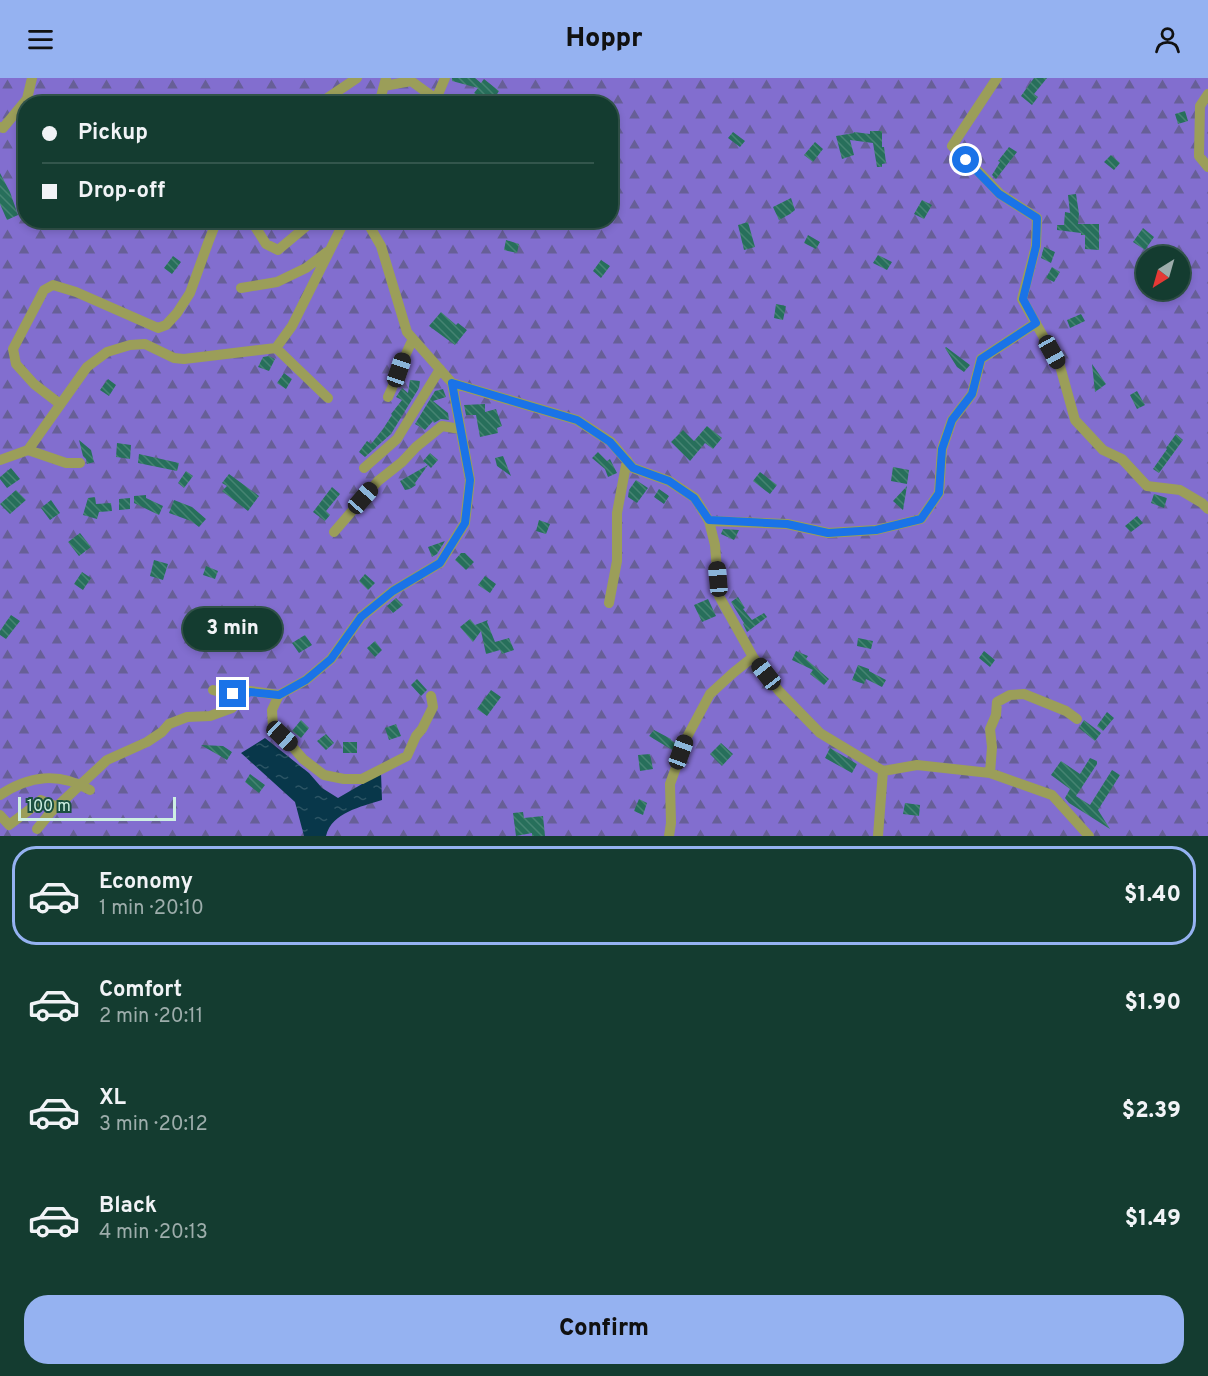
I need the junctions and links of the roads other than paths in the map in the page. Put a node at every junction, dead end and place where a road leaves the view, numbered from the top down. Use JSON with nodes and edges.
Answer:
{"nodes":[{"id":1,"x":32,"y":78,"type":"edge"},
{"id":2,"x":357,"y":78,"type":"edge"},
{"id":3,"x":445,"y":78,"type":"edge"},
{"id":4,"x":997,"y":78,"type":"edge"},
{"id":5,"x":385,"y":82,"type":"edge"},
{"id":6,"x":1208,"y":94,"type":"edge"},
{"id":7,"x":28,"y":96,"type":"edge"},
{"id":8,"x":330,"y":96,"type":"edge"},
{"id":9,"x":432,"y":96,"type":"edge"},
{"id":10,"x":437,"y":96,"type":"edge"},
{"id":11,"x":18,"y":110,"type":"edge"},
{"id":12,"x":0,"y":128,"type":"edge"},
{"id":13,"x":1208,"y":167,"type":"edge"},
{"id":14,"x":214,"y":228,"type":"edge"},
{"id":15,"x":256,"y":228,"type":"edge"},
{"id":16,"x":304,"y":228,"type":"edge"},
{"id":17,"x":341,"y":228,"type":"edge"},
{"id":18,"x":371,"y":228,"type":"edge"},
{"id":19,"x":330,"y":250,"type":"junction"},
{"id":20,"x":241,"y":288,"type":"dead end"},
{"id":21,"x":1036,"y":323,"type":"junction"},
{"id":22,"x":413,"y":339,"type":"junction"},
{"id":23,"x":276,"y":348,"type":"junction"},
{"id":24,"x":440,"y":369,"type":"junction"},
{"id":25,"x":452,"y":383,"type":"junction"},
{"id":26,"x":387,"y":397,"type":"dead end"},
{"id":27,"x":328,"y":398,"type":"dead end"},
{"id":28,"x":60,"y":404,"type":"junction"},
{"id":29,"x":460,"y":429,"type":"junction"},
{"id":30,"x":28,"y":450,"type":"junction"},
{"id":31,"x":0,"y":460,"type":"edge"},
{"id":32,"x":627,"y":460,"type":"junction"},
{"id":33,"x":80,"y":463,"type":"dead end"},
{"id":34,"x":364,"y":468,"type":"dead end"},
{"id":35,"x":1208,"y":509,"type":"edge"},
{"id":36,"x":709,"y":520,"type":"junction"},
{"id":37,"x":334,"y":532,"type":"dead end"},
{"id":38,"x":609,"y":603,"type":"dead end"},
{"id":39,"x":753,"y":657,"type":"junction"},
{"id":40,"x":213,"y":690,"type":"dead end"},
{"id":41,"x":279,"y":695,"type":"junction"},
{"id":42,"x":244,"y":696,"type":"junction"},
{"id":43,"x":431,"y":696,"type":"dead end"},
{"id":44,"x":1077,"y":718,"type":"dead end"},
{"id":45,"x":883,"y":771,"type":"junction"},
{"id":46,"x":990,"y":773,"type":"junction"},
{"id":47,"x":80,"y":784,"type":"junction"},
{"id":48,"x":90,"y":790,"type":"dead end"},
{"id":49,"x":0,"y":795,"type":"edge"},
{"id":50,"x":58,"y":807,"type":"junction"},
{"id":51,"x":0,"y":815,"type":"edge"},
{"id":52,"x":37,"y":829,"type":"dead end"},
{"id":53,"x":669,"y":836,"type":"edge"},
{"id":54,"x":878,"y":836,"type":"edge"},
{"id":55,"x":1089,"y":836,"type":"edge"}],
"edges":[{"from":1,"to":7,"type":"street"},
{"from":2,"to":8,"type":"street"},
{"from":3,"to":10,"type":"street"},
{"from":4,"to":21,"type":"street"},
{"from":5,"to":9,"type":"street"},
{"from":6,"to":13,"type":"street"},
{"from":11,"to":12,"type":"street"},
{"from":14,"to":28,"type":"street"},
{"from":15,"to":16,"type":"street"},
{"from":17,"to":19,"type":"street"},
{"from":18,"to":22,"type":"street"},
{"from":19,"to":20,"type":"street"},
{"from":19,"to":23,"type":"street"},
{"from":21,"to":35,"type":"street"},
{"from":21,"to":36,"type":"street"},
{"from":22,"to":24,"type":"street"},
{"from":22,"to":26,"type":"street"},
{"from":23,"to":27,"type":"street"},
{"from":23,"to":28,"type":"street"},
{"from":24,"to":25,"type":"street"},
{"from":24,"to":34,"type":"street"},
{"from":25,"to":29,"type":"street"},
{"from":25,"to":32,"type":"street"},
{"from":28,"to":30,"type":"street"},
{"from":29,"to":37,"type":"street"},
{"from":29,"to":41,"type":"street"},
{"from":30,"to":31,"type":"street"},
{"from":30,"to":33,"type":"street"},
{"from":32,"to":36,"type":"street"},
{"from":32,"to":38,"type":"street"},
{"from":36,"to":39,"type":"street"},
{"from":39,"to":45,"type":"street"},
{"from":39,"to":53,"type":"street"},
{"from":40,"to":42,"type":"street"},
{"from":41,"to":42,"type":"street"},
{"from":41,"to":43,"type":"street"},
{"from":42,"to":47,"type":"street"},
{"from":44,"to":46,"type":"street"},
{"from":45,"to":46,"type":"street"},
{"from":45,"to":54,"type":"street"},
{"from":46,"to":55,"type":"street"},
{"from":47,"to":48,"type":"street"},
{"from":47,"to":49,"type":"street"},
{"from":47,"to":50,"type":"street"},
{"from":50,"to":51,"type":"street"},
{"from":50,"to":52,"type":"street"}]}
